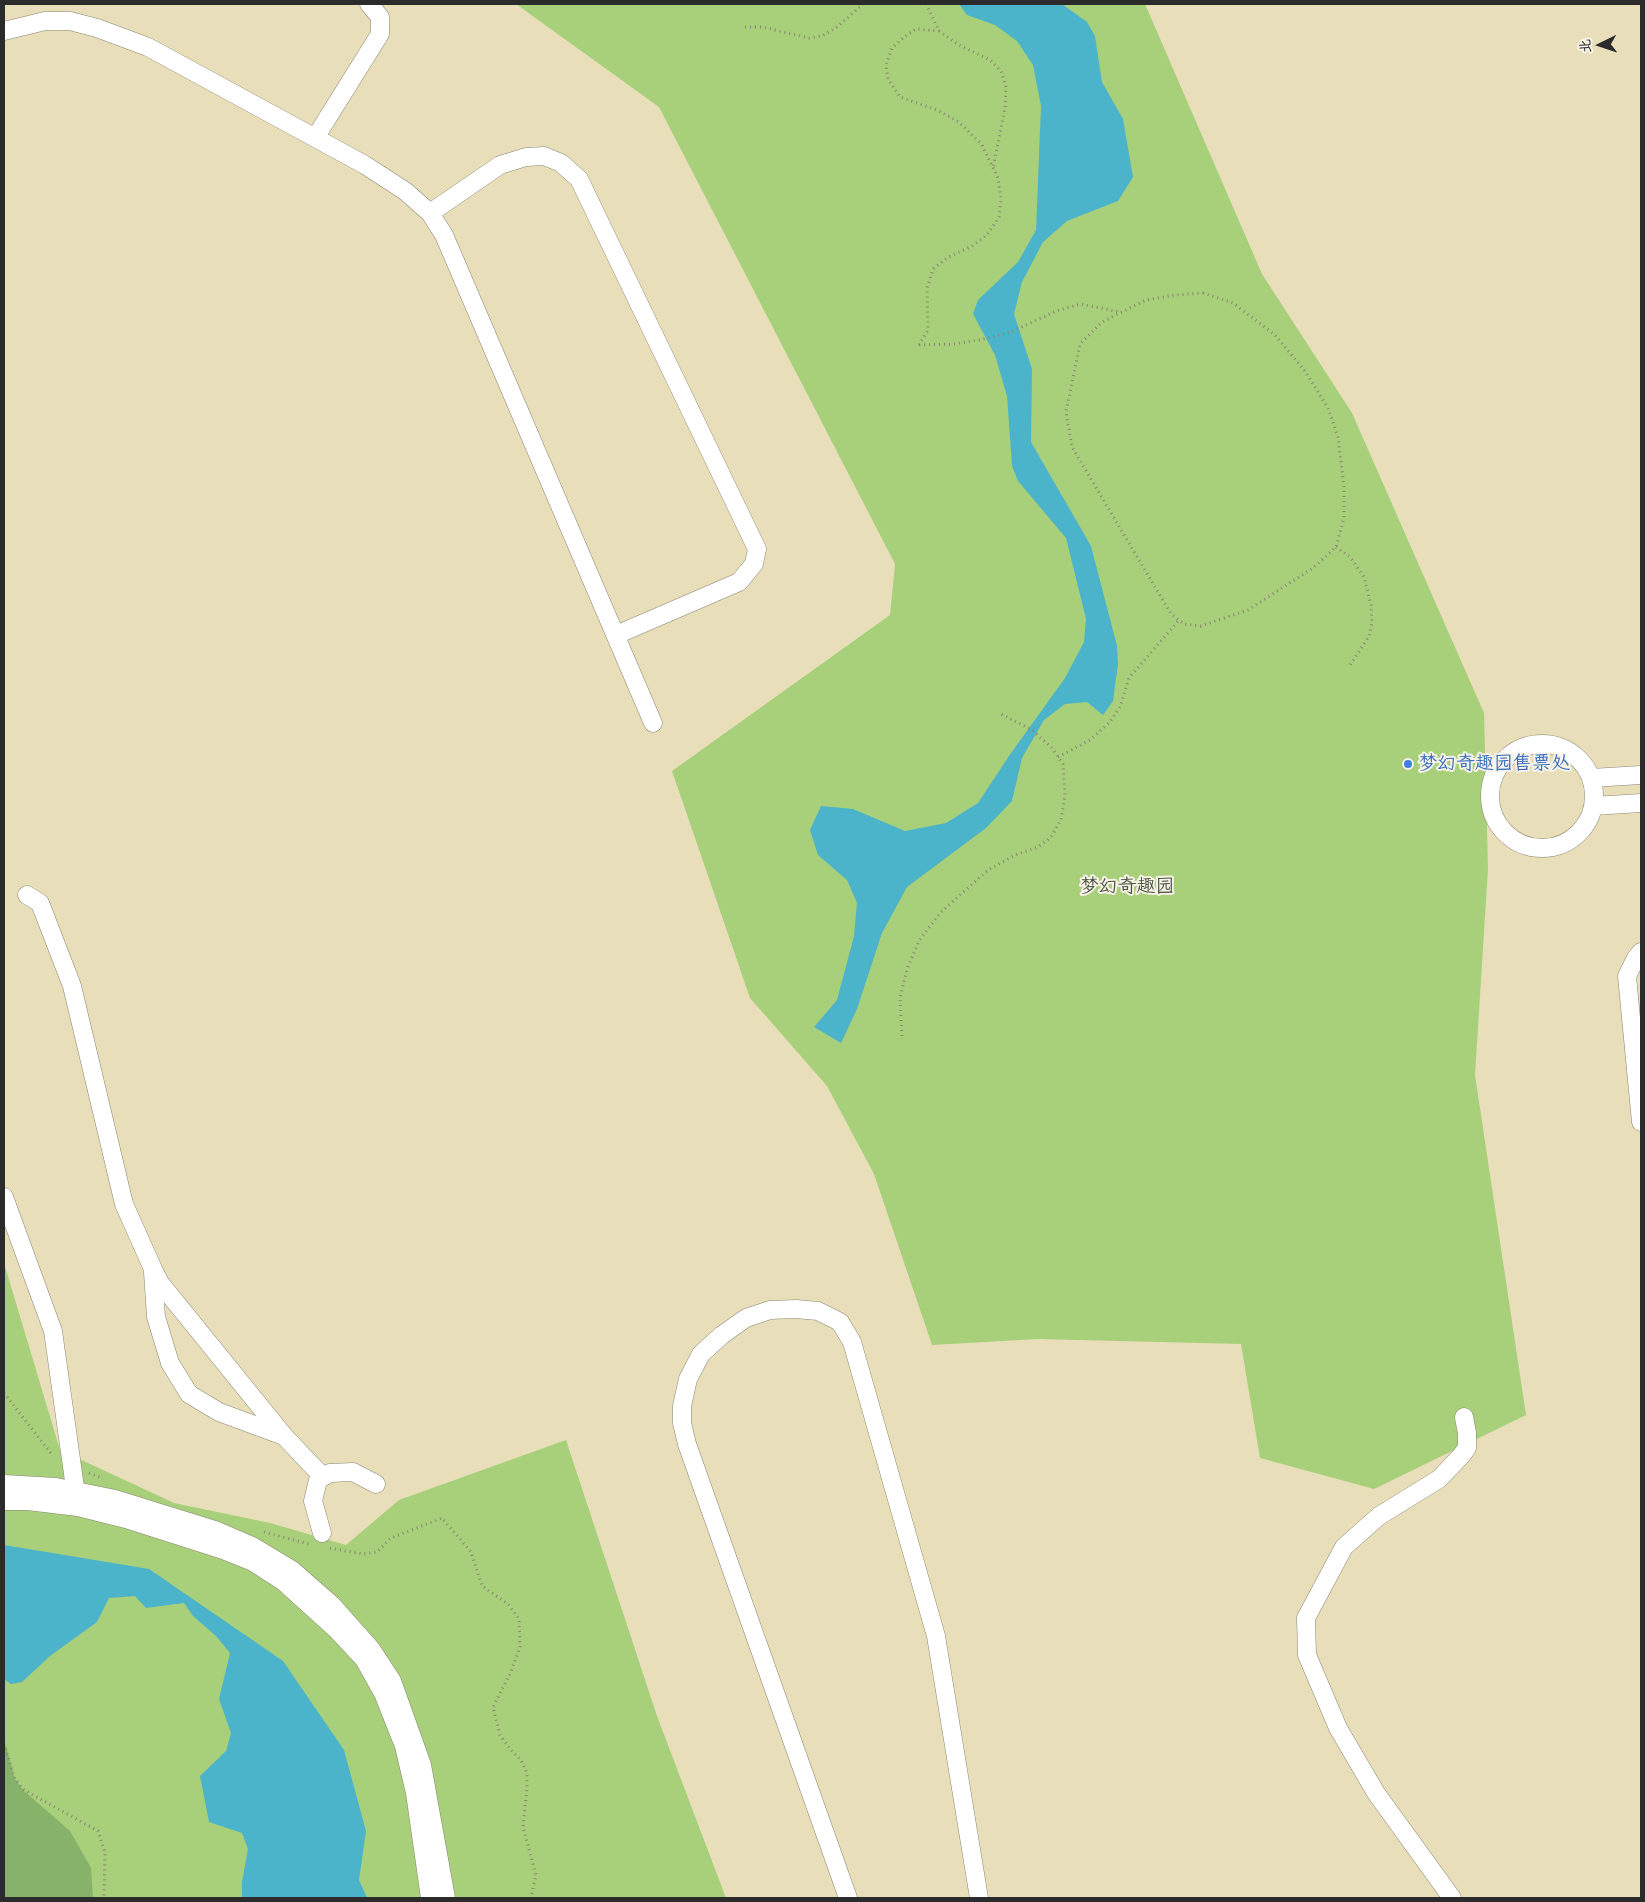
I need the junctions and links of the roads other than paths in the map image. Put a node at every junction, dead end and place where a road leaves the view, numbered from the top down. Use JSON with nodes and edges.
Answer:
{"nodes":[{"id":1,"x":370,"y":4,"type":"edge"},
{"id":2,"x":4,"y":31,"type":"edge"},
{"id":3,"x":315,"y":138,"type":"junction"},
{"id":4,"x":430,"y":213,"type":"junction"},
{"id":5,"x":616,"y":635,"type":"junction"},
{"id":6,"x":654,"y":723,"type":"dead end"},
{"id":7,"x":1641,"y":775,"type":"edge"},
{"id":8,"x":1591,"y":778,"type":"junction"},
{"id":9,"x":1641,"y":803,"type":"edge"},
{"id":10,"x":1593,"y":806,"type":"junction"},
{"id":11,"x":27,"y":895,"type":"dead end"},
{"id":12,"x":1641,"y":952,"type":"edge"},
{"id":13,"x":1641,"y":1122,"type":"edge"},
{"id":14,"x":4,"y":1197,"type":"edge"},
{"id":15,"x":153,"y":1269,"type":"junction"},
{"id":16,"x":1464,"y":1417,"type":"dead end"},
{"id":17,"x":284,"y":1436,"type":"junction"},
{"id":18,"x":323,"y":1477,"type":"junction"},
{"id":19,"x":4,"y":1484,"type":"edge"},
{"id":20,"x":376,"y":1484,"type":"dead end"},
{"id":21,"x":77,"y":1499,"type":"junction"},
{"id":22,"x":4,"y":1501,"type":"edge"},
{"id":23,"x":319,"y":1541,"type":"road end"},
{"id":24,"x":430,"y":1898,"type":"edge"},
{"id":25,"x":446,"y":1898,"type":"edge"},
{"id":26,"x":848,"y":1898,"type":"edge"},
{"id":27,"x":978,"y":1898,"type":"edge"},
{"id":28,"x":1452,"y":1898,"type":"edge"}],
"edges":[{"from":1,"to":3,"type":"street"},
{"from":2,"to":3,"type":"street"},
{"from":3,"to":4,"type":"street"},
{"from":4,"to":5,"type":"street"},
{"from":4,"to":5,"type":"street"},
{"from":5,"to":6,"type":"street"},
{"from":7,"to":8,"type":"street"},
{"from":8,"to":10,"type":"street"},
{"from":8,"to":10,"type":"street"},
{"from":9,"to":10,"type":"street"},
{"from":11,"to":15,"type":"street"},
{"from":12,"to":13,"type":"street"},
{"from":14,"to":21,"type":"street"},
{"from":15,"to":17,"type":"street"},
{"from":15,"to":17,"type":"street"},
{"from":16,"to":28,"type":"street"},
{"from":17,"to":18,"type":"street"},
{"from":18,"to":20,"type":"street"},
{"from":18,"to":23,"type":"street"},
{"from":19,"to":21,"type":"street"},
{"from":21,"to":22,"type":"street"},
{"from":21,"to":24,"type":"street"},
{"from":21,"to":25,"type":"street"},
{"from":26,"to":27,"type":"street"}]}
